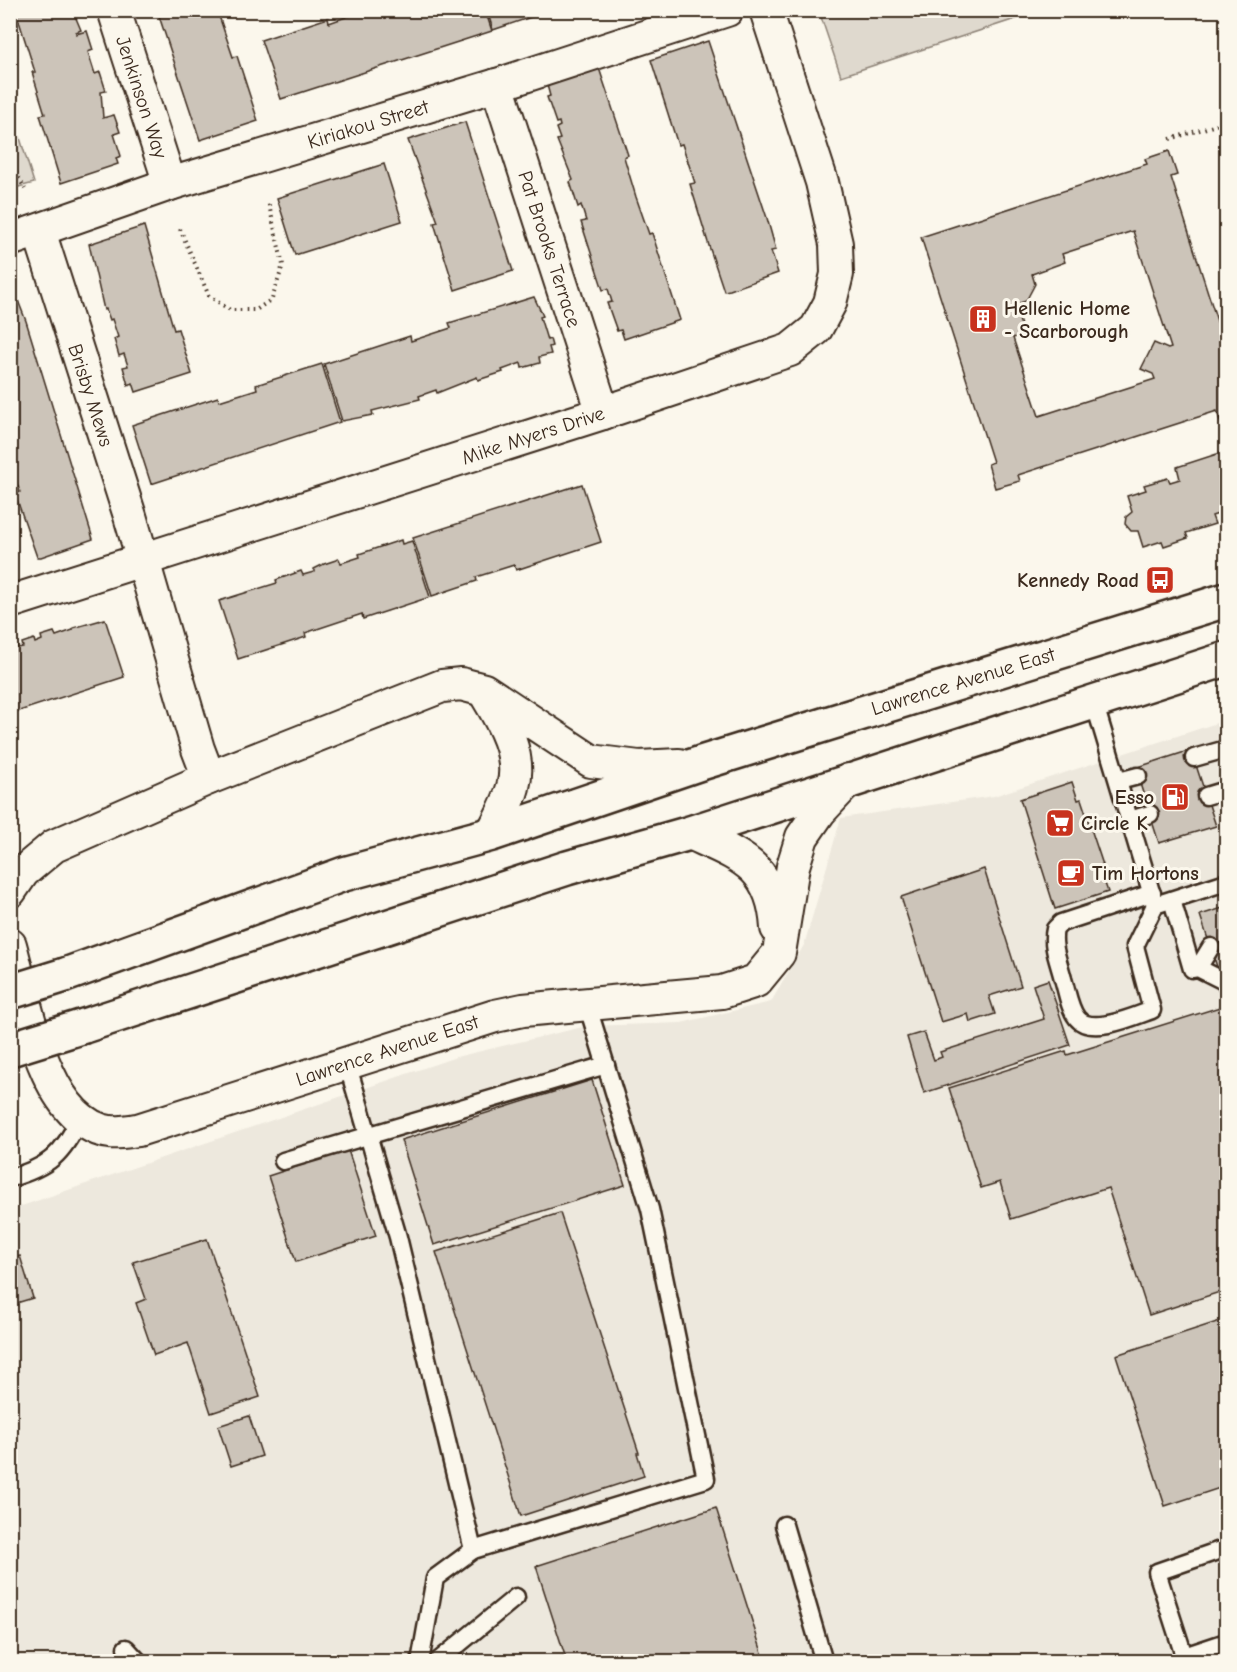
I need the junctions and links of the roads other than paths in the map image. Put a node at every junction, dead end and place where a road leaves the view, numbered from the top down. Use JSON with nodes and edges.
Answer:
{"nodes":[{"id":1,"x":114,"y":10,"type":"edge"},
{"id":2,"x":727,"y":10,"type":"edge"},
{"id":3,"x":766,"y":10,"type":"edge"},
{"id":4,"x":497,"y":85,"type":"junction"},
{"id":5,"x":170,"y":184,"type":"junction"},
{"id":6,"x":25,"y":235,"type":"edge"},
{"id":7,"x":603,"y":413,"type":"junction"},
{"id":8,"x":143,"y":560,"type":"junction"},
{"id":9,"x":1227,"y":600,"type":"edge"},
{"id":10,"x":10,"y":602,"type":"edge"},
{"id":11,"x":1227,"y":659,"type":"edge"},
{"id":12,"x":484,"y":690,"type":"junction"},
{"id":13,"x":1094,"y":702,"type":"junction"},
{"id":14,"x":1227,"y":749,"type":"edge"},
{"id":15,"x":1194,"y":758,"type":"dead end"},
{"id":16,"x":701,"y":763,"type":"junction"},
{"id":17,"x":1138,"y":776,"type":"dead end"},
{"id":18,"x":209,"y":778,"type":"junction"},
{"id":19,"x":849,"y":780,"type":"junction"},
{"id":20,"x":1119,"y":781,"type":"junction"},
{"id":21,"x":1227,"y":790,"type":"edge"},
{"id":22,"x":1206,"y":796,"type":"dead end"},
{"id":23,"x":1150,"y":814,"type":"dead end"},
{"id":24,"x":1130,"y":820,"type":"junction"},
{"id":25,"x":690,"y":833,"type":"junction"},
{"id":26,"x":492,"y":834,"type":"junction"},
{"id":27,"x":14,"y":875,"type":"edge"},
{"id":28,"x":1227,"y":882,"type":"edge"},
{"id":29,"x":1160,"y":899,"type":"junction"},
{"id":30,"x":10,"y":945,"type":"edge"},
{"id":31,"x":779,"y":953,"type":"junction"},
{"id":32,"x":1213,"y":954,"type":"dead end"},
{"id":33,"x":1197,"y":968,"type":"junction"},
{"id":34,"x":1222,"y":980,"type":"dead end"},
{"id":35,"x":10,"y":992,"type":"edge"},
{"id":36,"x":587,"y":1004,"type":"junction"},
{"id":37,"x":10,"y":1049,"type":"edge"},
{"id":38,"x":347,"y":1063,"type":"junction"},
{"id":39,"x":606,"y":1065,"type":"junction"},
{"id":40,"x":80,"y":1118,"type":"junction"},
{"id":41,"x":368,"y":1134,"type":"junction"},
{"id":42,"x":283,"y":1161,"type":"dead end"},
{"id":43,"x":10,"y":1178,"type":"edge"},
{"id":44,"x":784,"y":1525,"type":"dead end"},
{"id":45,"x":1227,"y":1548,"type":"edge"},
{"id":46,"x":473,"y":1550,"type":"junction"},
{"id":47,"x":516,"y":1598,"type":"dead end"},
{"id":48,"x":1227,"y":1642,"type":"edge"},
{"id":49,"x":126,"y":1648,"type":"dead end"},
{"id":50,"x":1185,"y":1659,"type":"edge"},
{"id":51,"x":139,"y":1662,"type":"edge"},
{"id":52,"x":420,"y":1662,"type":"edge"},
{"id":53,"x":437,"y":1662,"type":"edge"},
{"id":54,"x":824,"y":1662,"type":"edge"}],
"edges":[{"from":1,"to":5,"type":"street","name":"Jenkinson Way"},
{"from":2,"to":4,"type":"street","name":"Kiriakou Street"},
{"from":3,"to":7,"type":"street","name":"Mike Myers Drive"},
{"from":4,"to":5,"type":"street","name":"Kiriakou Street"},
{"from":4,"to":7,"type":"street","name":"Pat Brooks Terrace"},
{"from":5,"to":6,"type":"street","name":"Kiriakou Street"},
{"from":6,"to":8,"type":"street","name":"Brisby Mews"},
{"from":7,"to":8,"type":"street","name":"Mike Myers Drive"},
{"from":8,"to":10,"type":"street"},
{"from":8,"to":18,"type":"street"},
{"from":9,"to":16,"type":"main road","name":"Lawrence Avenue East"},
{"from":11,"to":13,"type":"main road"},
{"from":12,"to":16,"type":"street","name":"Lawrence Avenue East"},
{"from":12,"to":18,"type":"street","name":"Lawrence Avenue East"},
{"from":12,"to":26,"type":"street"},
{"from":13,"to":19,"type":"main road"},
{"from":13,"to":20,"type":"lane"},
{"from":14,"to":15,"type":"lane"},
{"from":16,"to":26,"type":"main road","name":"Lawrence Avenue East"},
{"from":17,"to":20,"type":"lane"},
{"from":18,"to":27,"type":"street","name":"Lawrence Avenue East"},
{"from":19,"to":25,"type":"main road"},
{"from":19,"to":31,"type":"street"},
{"from":20,"to":24,"type":"lane"},
{"from":21,"to":22,"type":"lane"},
{"from":23,"to":24,"type":"lane"},
{"from":24,"to":29,"type":"lane"},
{"from":25,"to":31,"type":"street"},
{"from":25,"to":37,"type":"main road","bridge":true},
{"from":26,"to":35,"type":"main road","name":"Lawrence Avenue East","bridge":true},
{"from":28,"to":29,"type":"lane"},
{"from":29,"to":29,"type":"lane"},
{"from":29,"to":33,"type":"lane"},
{"from":30,"to":40,"type":"street","name":"Lawrence Avenue East"},
{"from":31,"to":36,"type":"street","name":"Lawrence Avenue East"},
{"from":32,"to":33,"type":"lane"},
{"from":33,"to":34,"type":"lane"},
{"from":36,"to":38,"type":"street","name":"Lawrence Avenue East"},
{"from":36,"to":39,"type":"lane"},
{"from":38,"to":40,"type":"street","name":"Lawrence Avenue East"},
{"from":38,"to":41,"type":"lane"},
{"from":39,"to":41,"type":"lane"},
{"from":39,"to":46,"type":"lane"},
{"from":40,"to":43,"type":"lane"},
{"from":41,"to":42,"type":"lane"},
{"from":41,"to":46,"type":"lane"},
{"from":44,"to":54,"type":"lane"},
{"from":45,"to":50,"type":"lane"},
{"from":46,"to":52,"type":"lane"},
{"from":47,"to":53,"type":"lane"},
{"from":48,"to":50,"type":"lane"},
{"from":49,"to":51,"type":"lane"}]}
